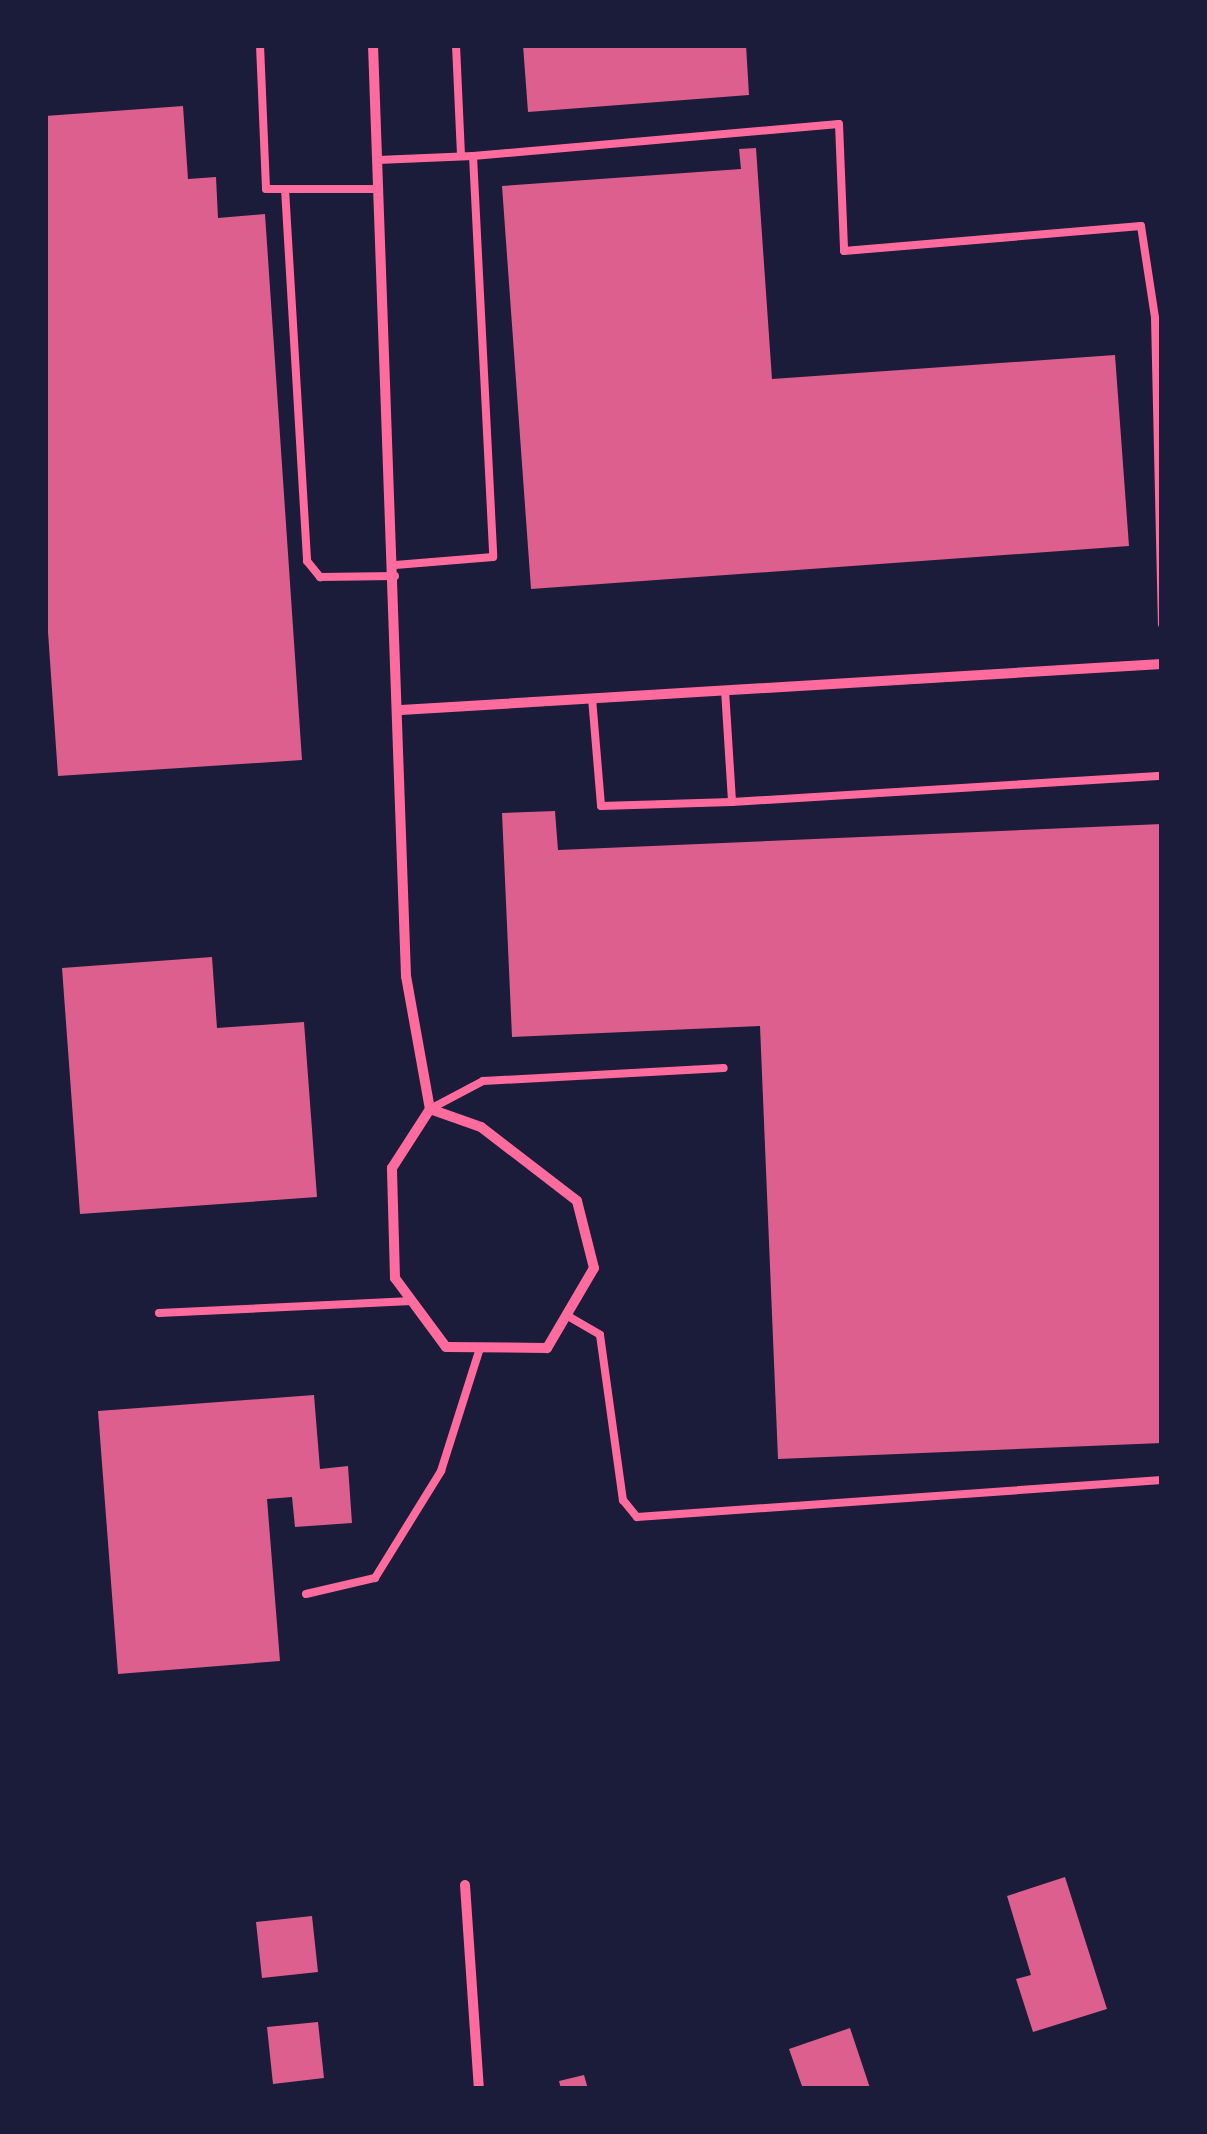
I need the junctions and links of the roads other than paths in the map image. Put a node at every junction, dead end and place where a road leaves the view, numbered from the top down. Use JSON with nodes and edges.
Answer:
{"nodes":[{"id":1,"x":260,"y":45,"type":"edge"},
{"id":2,"x":373,"y":45,"type":"edge"},
{"id":3,"x":456,"y":45,"type":"edge"},
{"id":4,"x":461,"y":156,"type":"junction"},
{"id":5,"x":472,"y":156,"type":"junction"},
{"id":6,"x":378,"y":160,"type":"junction"},
{"id":7,"x":379,"y":189,"type":"junction"},
{"id":8,"x":285,"y":190,"type":"junction"},
{"id":9,"x":395,"y":570,"type":"junction"},
{"id":10,"x":1162,"y":624,"type":"edge"},
{"id":11,"x":1162,"y":664,"type":"edge"},
{"id":12,"x":725,"y":690,"type":"junction"},
{"id":13,"x":592,"y":698,"type":"junction"},
{"id":14,"x":401,"y":710,"type":"junction"},
{"id":15,"x":1162,"y":776,"type":"edge"},
{"id":16,"x":732,"y":802,"type":"junction"},
{"id":17,"x":724,"y":1068,"type":"dead end"},
{"id":18,"x":430,"y":1109,"type":"junction"},
{"id":19,"x":412,"y":1301,"type":"junction"},
{"id":20,"x":159,"y":1313,"type":"dead end"},
{"id":21,"x":566,"y":1315,"type":"junction"},
{"id":22,"x":480,"y":1348,"type":"junction"},
{"id":23,"x":1162,"y":1480,"type":"edge"},
{"id":24,"x":306,"y":1594,"type":"dead end"},
{"id":25,"x":465,"y":1885,"type":"dead end"},
{"id":26,"x":479,"y":2089,"type":"edge"}],
"edges":[{"from":1,"to":8,"type":"lane"},
{"from":2,"to":6,"type":"street"},
{"from":3,"to":4,"type":"lane"},
{"from":4,"to":5,"type":"lane"},
{"from":4,"to":6,"type":"lane"},
{"from":5,"to":9,"type":"lane"},
{"from":5,"to":10,"type":"lane"},
{"from":6,"to":7,"type":"street"},
{"from":7,"to":8,"type":"lane"},
{"from":7,"to":9,"type":"street"},
{"from":8,"to":9,"type":"lane"},
{"from":9,"to":14,"type":"street"},
{"from":11,"to":12,"type":"street"},
{"from":12,"to":13,"type":"street"},
{"from":12,"to":16,"type":"lane"},
{"from":13,"to":14,"type":"street"},
{"from":13,"to":16,"type":"lane"},
{"from":14,"to":18,"type":"street"},
{"from":15,"to":16,"type":"lane"},
{"from":17,"to":18,"type":"lane"},
{"from":18,"to":19,"type":"street"},
{"from":18,"to":21,"type":"street"},
{"from":19,"to":20,"type":"lane"},
{"from":19,"to":22,"type":"street"},
{"from":21,"to":22,"type":"street"},
{"from":21,"to":23,"type":"lane"},
{"from":22,"to":24,"type":"lane"},
{"from":25,"to":26,"type":"street"}]}
